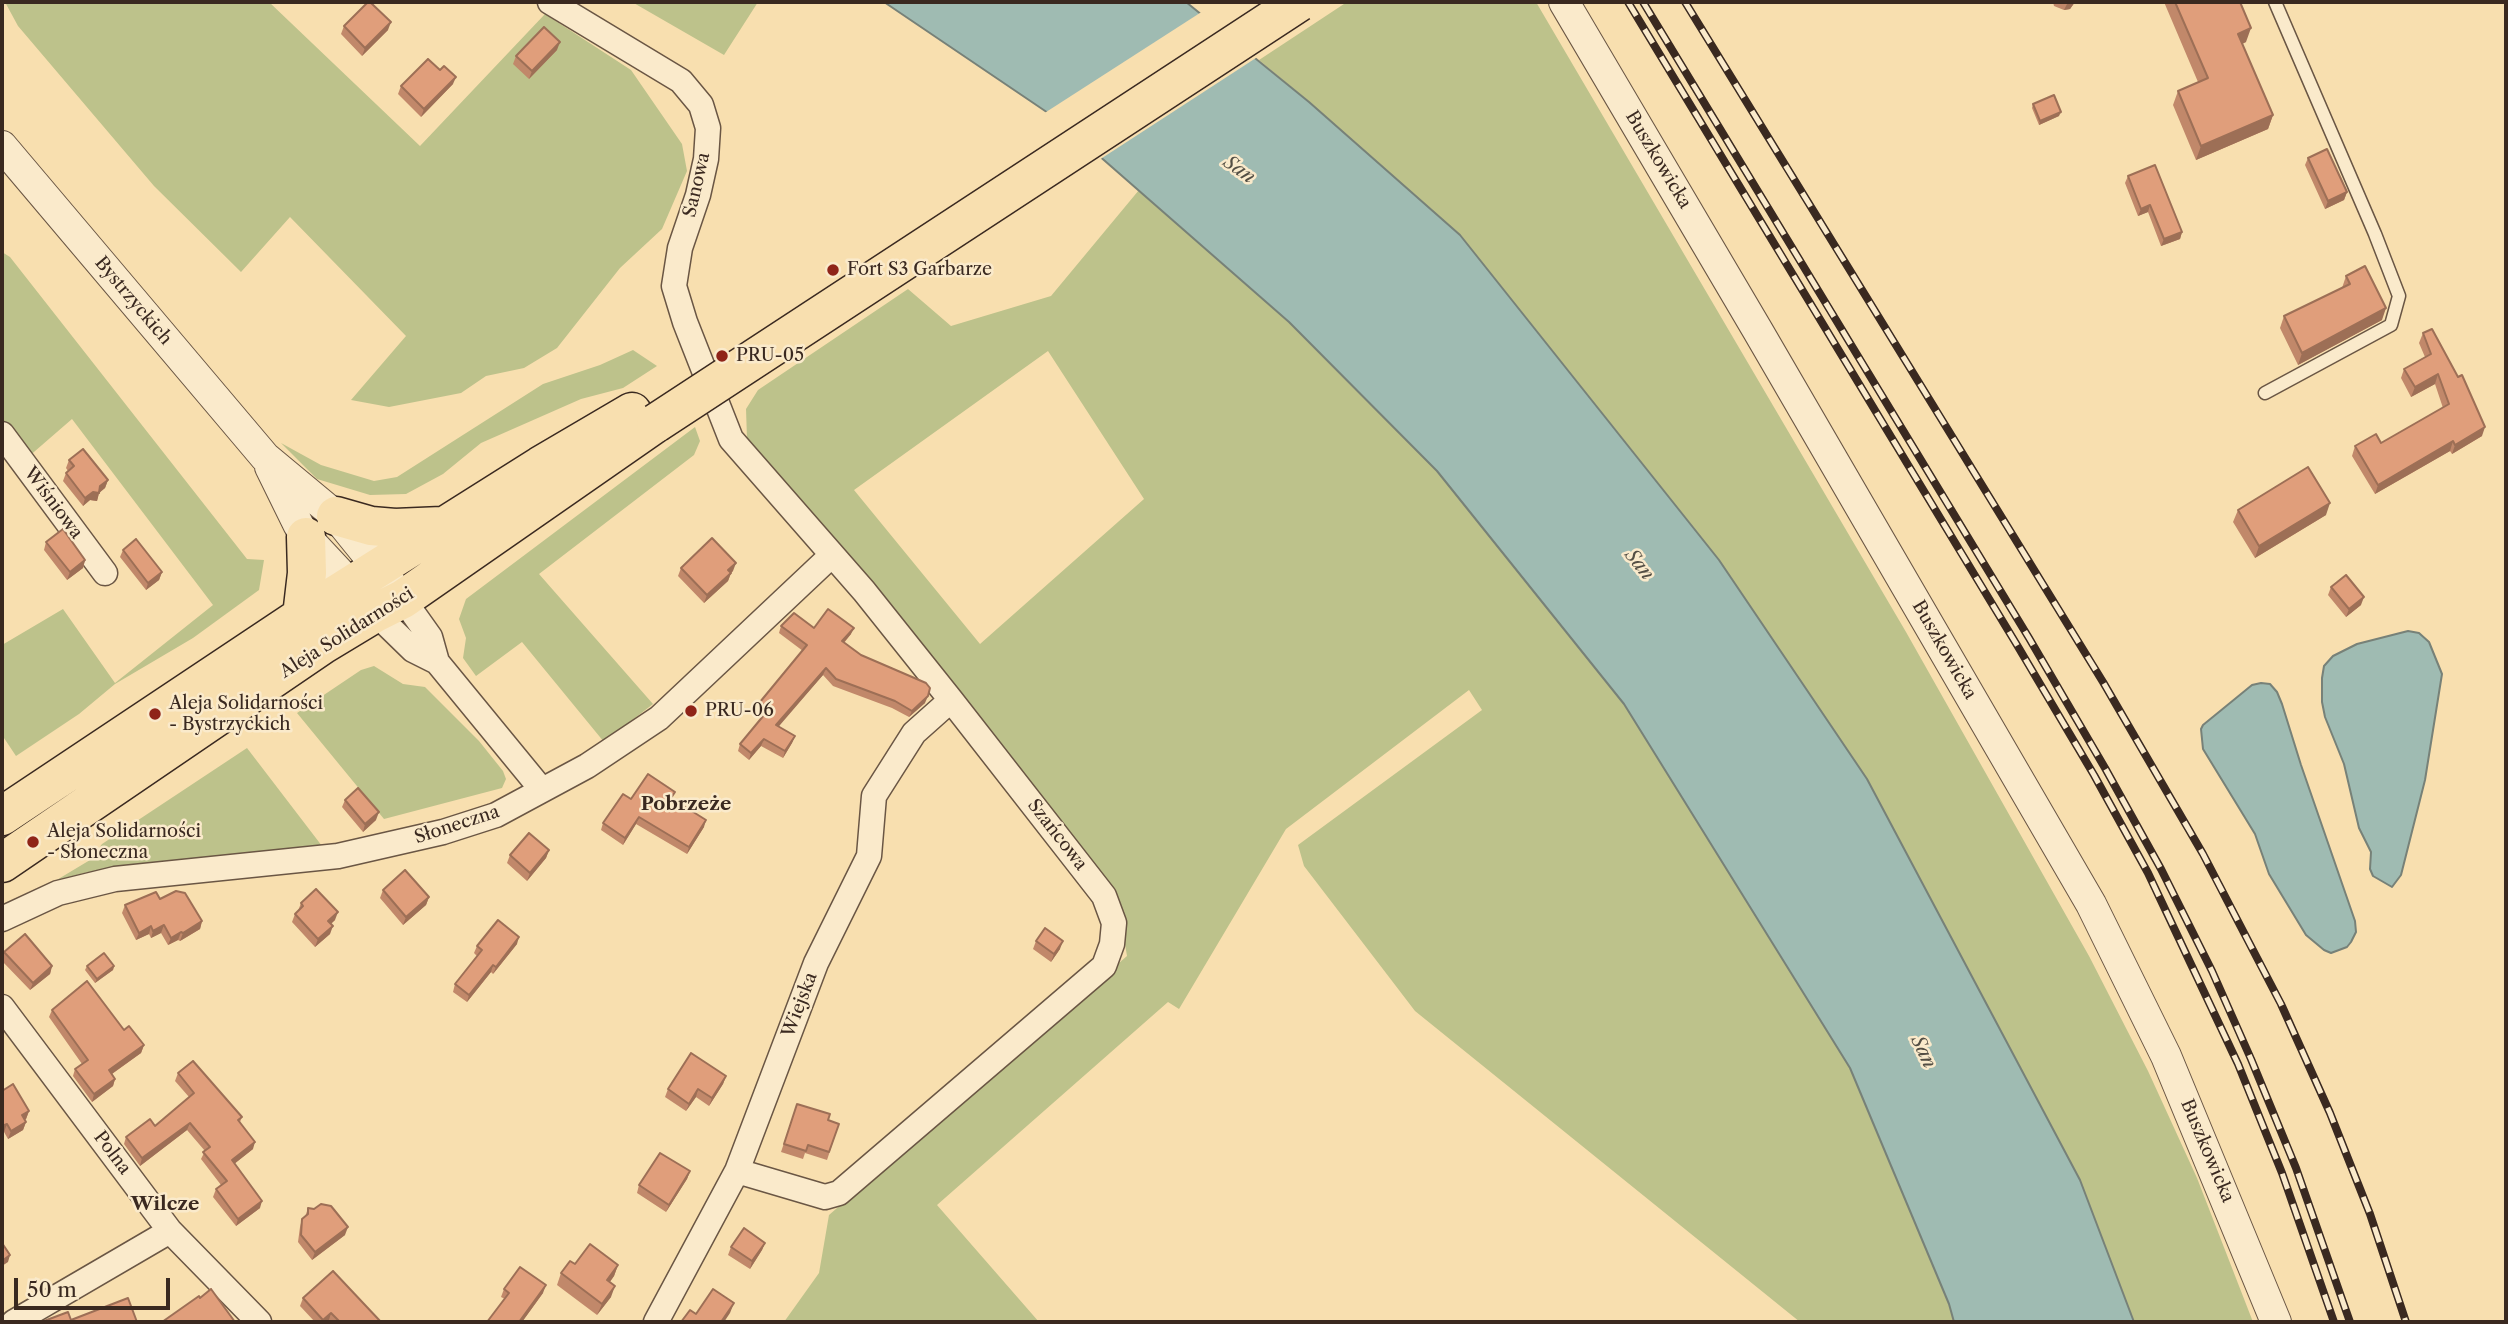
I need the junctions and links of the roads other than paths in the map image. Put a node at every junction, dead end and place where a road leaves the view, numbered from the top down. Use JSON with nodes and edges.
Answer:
{"nodes":[{"id":1,"x":550,"y":2,"type":"edge"},
{"id":2,"x":1257,"y":2,"type":"edge"},
{"id":3,"x":1300,"y":2,"type":"edge"},
{"id":4,"x":1564,"y":2,"type":"edge"},
{"id":5,"x":2275,"y":2,"type":"edge"},
{"id":6,"x":2,"y":146,"type":"edge"},
{"id":7,"x":2265,"y":393,"type":"dead end"},
{"id":8,"x":650,"y":415,"type":"junction"},
{"id":9,"x":2,"y":434,"type":"edge"},
{"id":10,"x":731,"y":439,"type":"joint"},
{"id":11,"x":442,"y":526,"type":"junction"},
{"id":12,"x":321,"y":527,"type":"junction"},
{"id":13,"x":832,"y":555,"type":"junction"},
{"id":14,"x":105,"y":573,"type":"dead end"},
{"id":15,"x":377,"y":591,"type":"junction"},
{"id":16,"x":302,"y":616,"type":"junction"},
{"id":17,"x":951,"y":700,"type":"junction"},
{"id":18,"x":542,"y":790,"type":"junction"},
{"id":19,"x":2,"y":816,"type":"edge"},
{"id":20,"x":2,"y":863,"type":"edge"},
{"id":21,"x":2,"y":919,"type":"edge"},
{"id":22,"x":2,"y":1007,"type":"edge"},
{"id":23,"x":737,"y":1171,"type":"junction"},
{"id":24,"x":170,"y":1231,"type":"junction"},
{"id":25,"x":14,"y":1322,"type":"edge"},
{"id":26,"x":259,"y":1322,"type":"edge"},
{"id":27,"x":656,"y":1322,"type":"edge"},
{"id":28,"x":2276,"y":1322,"type":"edge"}],
"edges":[{"from":1,"to":10,"type":"street","name":"Sanowa"},
{"from":2,"to":8,"type":"highway"},
{"from":3,"to":8,"type":"highway","bridge":true},
{"from":4,"to":28,"type":"street","name":"Buszkowicka"},
{"from":5,"to":7,"type":"lane"},
{"from":6,"to":12,"type":"street","name":"Bystrzyckich"},
{"from":8,"to":11,"type":"highway","name":"Aleja Solidarności"},
{"from":8,"to":15,"type":"highway","name":"Aleja Solidarności"},
{"from":9,"to":14,"type":"street","name":"Wiśniowa"},
{"from":10,"to":13,"type":"street","name":"Szańcowa"},
{"from":11,"to":12,"type":"highway"},
{"from":11,"to":15,"type":"highway","name":"Aleja Solidarności"},
{"from":12,"to":15,"type":"street","name":"Bystrzyckich"},
{"from":12,"to":16,"type":"highway"},
{"from":13,"to":17,"type":"street","name":"Szańcowa"},
{"from":13,"to":18,"type":"street","name":"Słoneczna"},
{"from":15,"to":16,"type":"highway","name":"Aleja Solidarności"},
{"from":15,"to":18,"type":"street"},
{"from":15,"to":20,"type":"highway","name":"Aleja Solidarności"},
{"from":16,"to":19,"type":"highway","name":"Aleja Solidarności"},
{"from":17,"to":23,"type":"street","name":"Wiejska"},
{"from":17,"to":23,"type":"street","name":"Szańcowa"},
{"from":18,"to":21,"type":"street","name":"Słoneczna"},
{"from":22,"to":24,"type":"street","name":"Polna"},
{"from":23,"to":27,"type":"street","name":"Wiejska"},
{"from":24,"to":25,"type":"street"},
{"from":24,"to":26,"type":"street","name":"Polna"}]}
